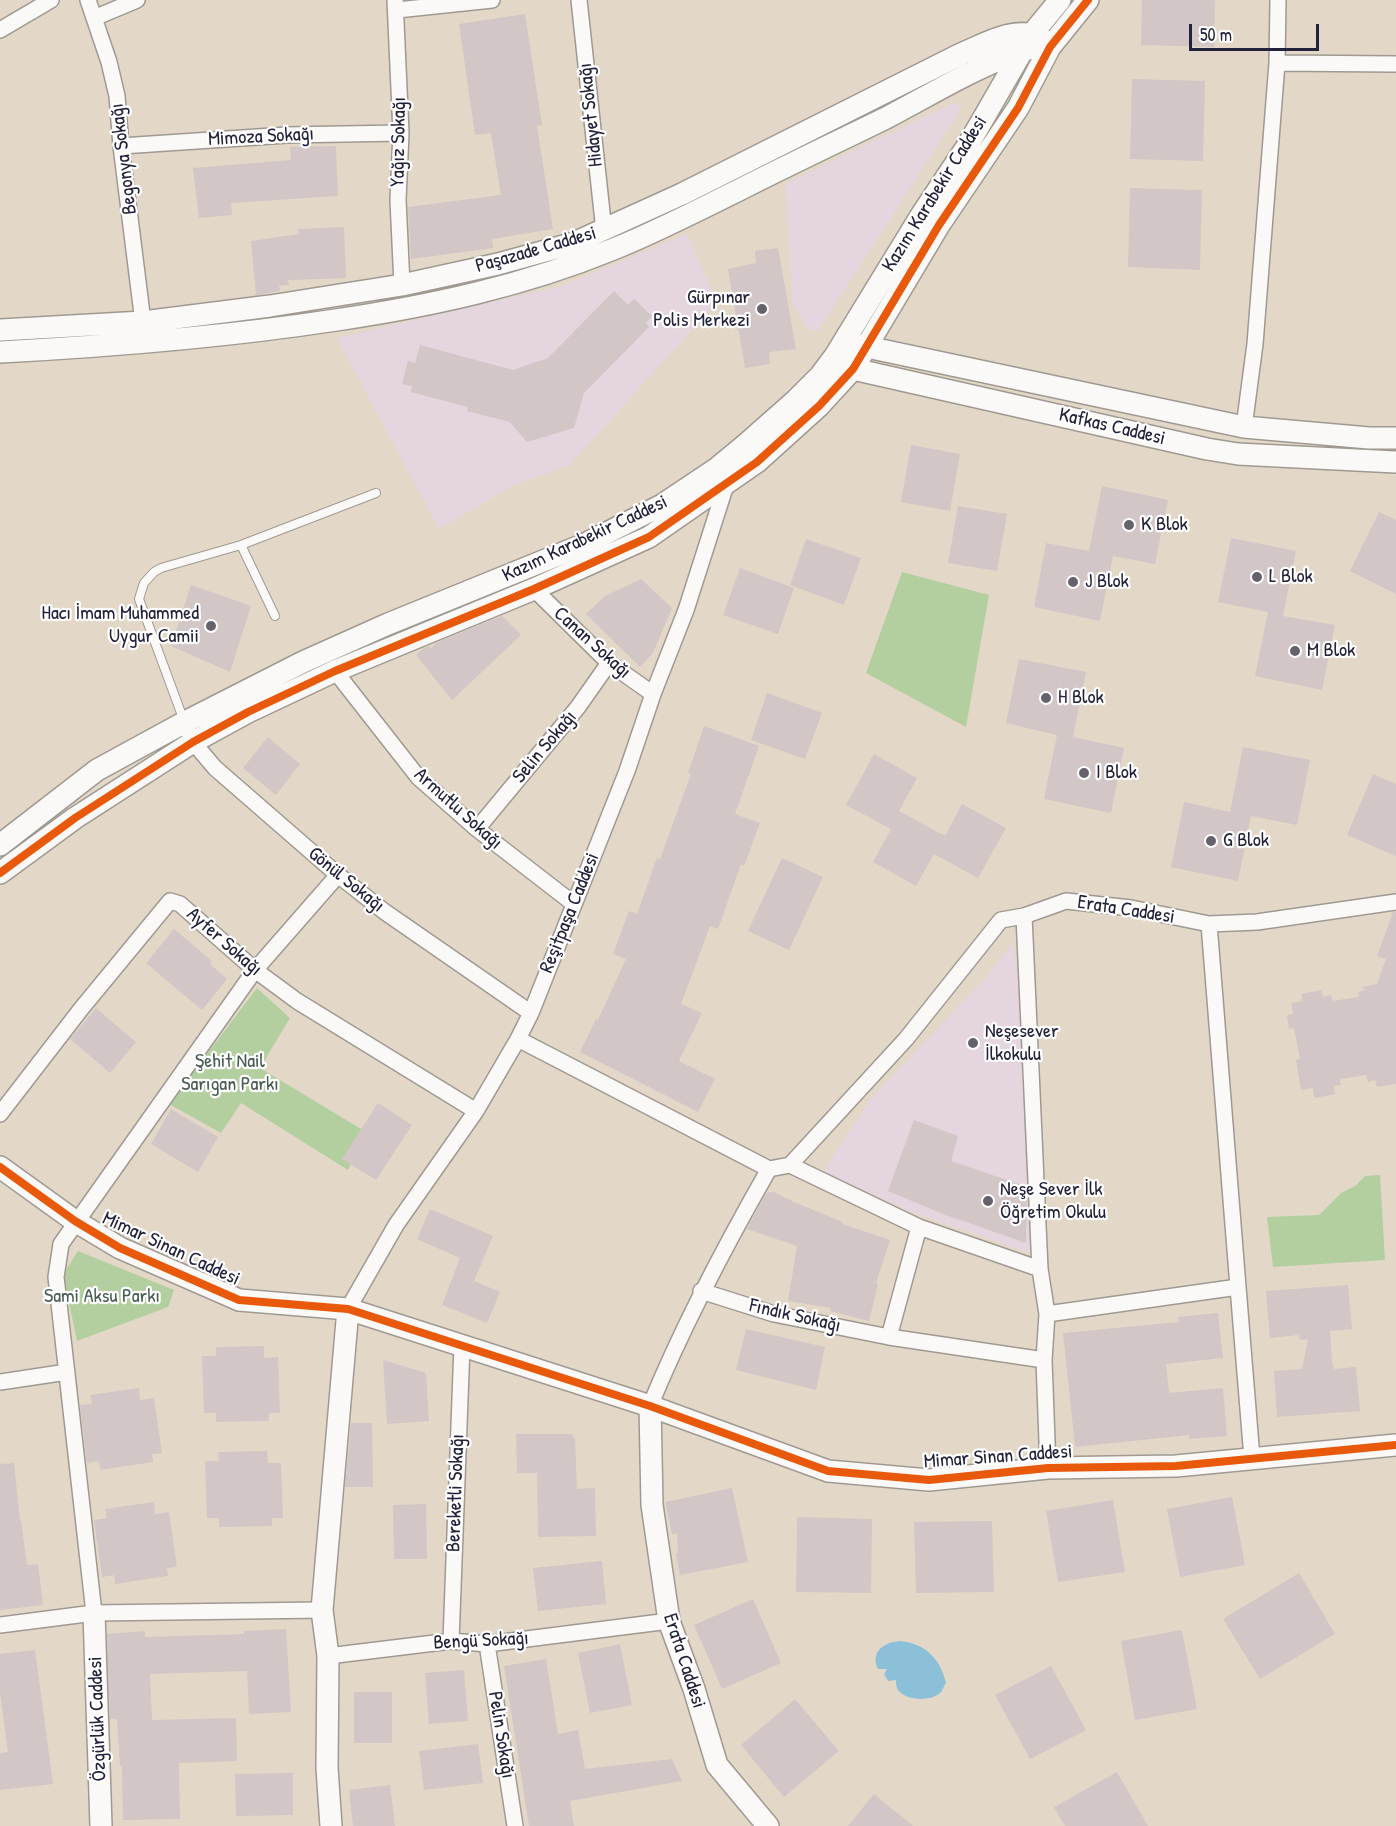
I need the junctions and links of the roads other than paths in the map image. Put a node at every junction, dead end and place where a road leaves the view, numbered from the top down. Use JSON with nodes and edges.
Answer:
{"nodes":[{"id":1,"x":51,"y":0,"type":"edge"},
{"id":2,"x":88,"y":0,"type":"edge"},
{"id":3,"x":137,"y":0,"type":"edge"},
{"id":4,"x":492,"y":0,"type":"edge"},
{"id":5,"x":579,"y":0,"type":"edge"},
{"id":6,"x":1060,"y":0,"type":"edge"},
{"id":7,"x":1088,"y":0,"type":"edge"},
{"id":8,"x":1278,"y":0,"type":"edge"},
{"id":9,"x":396,"y":5,"type":"edge"},
{"id":10,"x":94,"y":18,"type":"junction"},
{"id":11,"x":0,"y":30,"type":"edge"},
{"id":12,"x":1027,"y":43,"type":"junction"},
{"id":13,"x":1050,"y":47,"type":"junction"},
{"id":14,"x":1277,"y":63,"type":"junction"},
{"id":15,"x":1396,"y":64,"type":"edge"},
{"id":16,"x":401,"y":133,"type":"junction"},
{"id":17,"x":121,"y":146,"type":"junction"},
{"id":18,"x":603,"y":231,"type":"junction"},
{"id":19,"x":402,"y":285,"type":"junction"},
{"id":20,"x":400,"y":310,"type":"junction"},
{"id":21,"x":143,"y":322,"type":"junction"},
{"id":22,"x":0,"y":330,"type":"edge"},
{"id":23,"x":143,"y":343,"type":"junction"},
{"id":24,"x":866,"y":348,"type":"junction"},
{"id":25,"x":839,"y":349,"type":"junction"},
{"id":26,"x":0,"y":352,"type":"edge"},
{"id":27,"x":853,"y":369,"type":"junction"},
{"id":28,"x":1244,"y":427,"type":"junction"},
{"id":29,"x":1396,"y":438,"type":"edge"},
{"id":30,"x":1238,"y":454,"type":"junction"},
{"id":31,"x":1396,"y":462,"type":"edge"},
{"id":32,"x":721,"y":476,"type":"junction"},
{"id":33,"x":376,"y":493,"type":"dead end"},
{"id":34,"x":241,"y":545,"type":"junction"},
{"id":35,"x":534,"y":589,"type":"junction"},
{"id":36,"x":275,"y":616,"type":"dead end"},
{"id":37,"x":609,"y":663,"type":"junction"},
{"id":38,"x":335,"y":671,"type":"junction"},
{"id":39,"x":652,"y":694,"type":"junction"},
{"id":40,"x":184,"y":722,"type":"junction"},
{"id":41,"x":193,"y":742,"type":"junction"},
{"id":42,"x":477,"y":829,"type":"junction"},
{"id":43,"x":2,"y":839,"type":"edge"},
{"id":44,"x":0,"y":873,"type":"edge"},
{"id":45,"x":338,"y":875,"type":"junction"},
{"id":46,"x":1396,"y":902,"type":"edge"},
{"id":47,"x":574,"y":904,"type":"junction"},
{"id":48,"x":1024,"y":916,"type":"junction"},
{"id":49,"x":1209,"y":924,"type":"junction"},
{"id":50,"x":255,"y":970,"type":"junction"},
{"id":51,"x":531,"y":1013,"type":"junction"},
{"id":52,"x":518,"y":1039,"type":"junction"},
{"id":53,"x":476,"y":1111,"type":"junction"},
{"id":54,"x":0,"y":1114,"type":"edge"},
{"id":55,"x":790,"y":1165,"type":"junction"},
{"id":56,"x":0,"y":1167,"type":"edge"},
{"id":57,"x":769,"y":1169,"type":"junction"},
{"id":58,"x":75,"y":1221,"type":"junction"},
{"id":59,"x":919,"y":1227,"type":"junction"},
{"id":60,"x":1040,"y":1269,"type":"junction"},
{"id":61,"x":1238,"y":1287,"type":"junction"},
{"id":62,"x":701,"y":1291,"type":"junction"},
{"id":63,"x":348,"y":1309,"type":"junction"},
{"id":64,"x":1047,"y":1314,"type":"junction"},
{"id":65,"x":890,"y":1337,"type":"junction"},
{"id":66,"x":462,"y":1345,"type":"junction"},
{"id":67,"x":1044,"y":1360,"type":"junction"},
{"id":68,"x":67,"y":1372,"type":"junction"},
{"id":69,"x":0,"y":1382,"type":"edge"},
{"id":70,"x":650,"y":1406,"type":"junction"},
{"id":71,"x":1396,"y":1445,"type":"edge"},
{"id":72,"x":1252,"y":1458,"type":"junction"},
{"id":73,"x":1048,"y":1468,"type":"junction"},
{"id":74,"x":322,"y":1610,"type":"junction"},
{"id":75,"x":94,"y":1613,"type":"junction"},
{"id":76,"x":669,"y":1621,"type":"junction"},
{"id":77,"x":0,"y":1625,"type":"edge"},
{"id":78,"x":451,"y":1641,"type":"junction"},
{"id":79,"x":487,"y":1644,"type":"junction"},
{"id":80,"x":328,"y":1656,"type":"junction"},
{"id":81,"x":102,"y":1826,"type":"edge"},
{"id":82,"x":331,"y":1826,"type":"edge"},
{"id":83,"x":515,"y":1826,"type":"edge"},
{"id":84,"x":768,"y":1826,"type":"edge"}],
"edges":[{"from":1,"to":11,"type":"street"},
{"from":2,"to":10,"type":"street","name":"Begonya Sokağı"},
{"from":3,"to":10,"type":"street"},
{"from":4,"to":9,"type":"street"},
{"from":5,"to":18,"type":"street","name":"Hidayet Sokağı"},
{"from":6,"to":12,"type":"street","name":"Kazım Karabekir Caddesi"},
{"from":7,"to":13,"type":"street"},
{"from":8,"to":14,"type":"street"},
{"from":9,"to":16,"type":"street","name":"Yağız Sokağı"},
{"from":10,"to":17,"type":"street","name":"Begonya Sokağı"},
{"from":12,"to":13,"type":"street"},
{"from":12,"to":18,"type":"street","name":"Paşazade Caddesi"},
{"from":12,"to":20,"type":"street","name":"Paşazade Caddesi"},
{"from":12,"to":25,"type":"street","name":"Kazım Karabekir Caddesi"},
{"from":13,"to":24,"type":"street"},
{"from":14,"to":15,"type":"street"},
{"from":14,"to":28,"type":"street"},
{"from":16,"to":17,"type":"street","name":"Mimoza Sokağı"},
{"from":16,"to":19,"type":"street","name":"Yağız Sokağı"},
{"from":17,"to":21,"type":"street","name":"Begonya Sokağı"},
{"from":18,"to":19,"type":"street","name":"Paşazade Caddesi"},
{"from":19,"to":20,"type":"street"},
{"from":19,"to":21,"type":"street","name":"Paşazade Caddesi"},
{"from":20,"to":23,"type":"street","name":"Paşazade Caddesi"},
{"from":21,"to":22,"type":"street","name":"Paşazade Caddesi"},
{"from":21,"to":23,"type":"street"},
{"from":23,"to":26,"type":"street","name":"Paşazade Caddesi"},
{"from":24,"to":25,"type":"street","name":"Kafkas Caddesi"},
{"from":24,"to":27,"type":"street"},
{"from":24,"to":28,"type":"street","name":"Kafkas Caddesi"},
{"from":25,"to":27,"type":"street","name":"Kafkas Caddesi"},
{"from":25,"to":32,"type":"street","name":"Kazım Karabekir Caddesi"},
{"from":27,"to":30,"type":"street","name":"Kafkas Caddesi"},
{"from":27,"to":32,"type":"street"},
{"from":28,"to":29,"type":"street","name":"Kafkas Caddesi"},
{"from":28,"to":30,"type":"street"},
{"from":30,"to":31,"type":"street","name":"Kafkas Caddesi"},
{"from":32,"to":35,"type":"street"},
{"from":32,"to":39,"type":"street","name":"Reşitpaşa Caddesi"},
{"from":32,"to":40,"type":"street","name":"Kazım Karabekir Caddesi"},
{"from":33,"to":34,"type":"lane"},
{"from":34,"to":36,"type":"lane"},
{"from":34,"to":40,"type":"lane"},
{"from":35,"to":37,"type":"street","name":"Canan Sokağı"},
{"from":35,"to":38,"type":"street"},
{"from":37,"to":39,"type":"street","name":"Canan Sokağı"},
{"from":37,"to":42,"type":"street","name":"Selin Sokağı"},
{"from":38,"to":41,"type":"street"},
{"from":38,"to":42,"type":"street","name":"Armutlu Sokağı"},
{"from":39,"to":47,"type":"street","name":"Reşitpaşa Caddesi"},
{"from":40,"to":41,"type":"street","name":"Gönül Sokağı"},
{"from":40,"to":43,"type":"street","name":"Kazım Karabekir Caddesi"},
{"from":41,"to":44,"type":"street"},
{"from":41,"to":45,"type":"street","name":"Gönül Sokağı"},
{"from":42,"to":47,"type":"street","name":"Armutlu Sokağı"},
{"from":45,"to":50,"type":"street"},
{"from":45,"to":51,"type":"street","name":"Gönül Sokağı"},
{"from":46,"to":49,"type":"street","name":"Erata Caddesi"},
{"from":47,"to":51,"type":"street","name":"Reşitpaşa Caddesi"},
{"from":48,"to":49,"type":"street","name":"Erata Caddesi"},
{"from":48,"to":55,"type":"street","name":"Erata Caddesi"},
{"from":48,"to":60,"type":"street"},
{"from":49,"to":61,"type":"street"},
{"from":50,"to":53,"type":"street","name":"Ayfer Sokağı"},
{"from":50,"to":54,"type":"street","name":"Ayfer Sokağı"},
{"from":50,"to":58,"type":"street"},
{"from":51,"to":52,"type":"street","name":"Reşitpaşa Caddesi"},
{"from":52,"to":53,"type":"street","name":"Reşitpaşa Caddesi"},
{"from":52,"to":57,"type":"street"},
{"from":53,"to":63,"type":"street","name":"Reşitpaşa Caddesi"},
{"from":55,"to":57,"type":"street"},
{"from":55,"to":59,"type":"street"},
{"from":56,"to":58,"type":"street","name":"Mimar Sinan Caddesi"},
{"from":57,"to":62,"type":"street"},
{"from":58,"to":63,"type":"street","name":"Mimar Sinan Caddesi"},
{"from":58,"to":68,"type":"street"},
{"from":59,"to":60,"type":"street"},
{"from":59,"to":65,"type":"street"},
{"from":60,"to":64,"type":"street"},
{"from":61,"to":64,"type":"street"},
{"from":61,"to":72,"type":"street"},
{"from":62,"to":65,"type":"street","name":"Fındık Sokağı"},
{"from":62,"to":70,"type":"street"},
{"from":63,"to":66,"type":"street","name":"Mimar Sinan Caddesi"},
{"from":63,"to":74,"type":"street"},
{"from":64,"to":67,"type":"street"},
{"from":65,"to":67,"type":"street","name":"Fındık Sokağı"},
{"from":66,"to":70,"type":"street","name":"Mimar Sinan Caddesi"},
{"from":66,"to":78,"type":"street","name":"Bereketli Sokağı"},
{"from":67,"to":73,"type":"street"},
{"from":68,"to":69,"type":"street"},
{"from":68,"to":75,"type":"street"},
{"from":70,"to":73,"type":"street","name":"Mimar Sinan Caddesi"},
{"from":70,"to":76,"type":"street","name":"Erata Caddesi"},
{"from":71,"to":72,"type":"street","name":"Mimar Sinan Caddesi"},
{"from":72,"to":73,"type":"street","name":"Mimar Sinan Caddesi"},
{"from":74,"to":75,"type":"street"},
{"from":74,"to":80,"type":"street"},
{"from":75,"to":77,"type":"street"},
{"from":75,"to":81,"type":"street","name":"Özgürlük Caddesi"},
{"from":76,"to":79,"type":"street","name":"Bengü Sokağı"},
{"from":76,"to":84,"type":"street","name":"Erata Caddesi"},
{"from":78,"to":79,"type":"street","name":"Bengü Sokağı"},
{"from":78,"to":80,"type":"street","name":"Bengü Sokağı"},
{"from":79,"to":83,"type":"street","name":"Pelin Sokağı"},
{"from":80,"to":82,"type":"street"}]}
